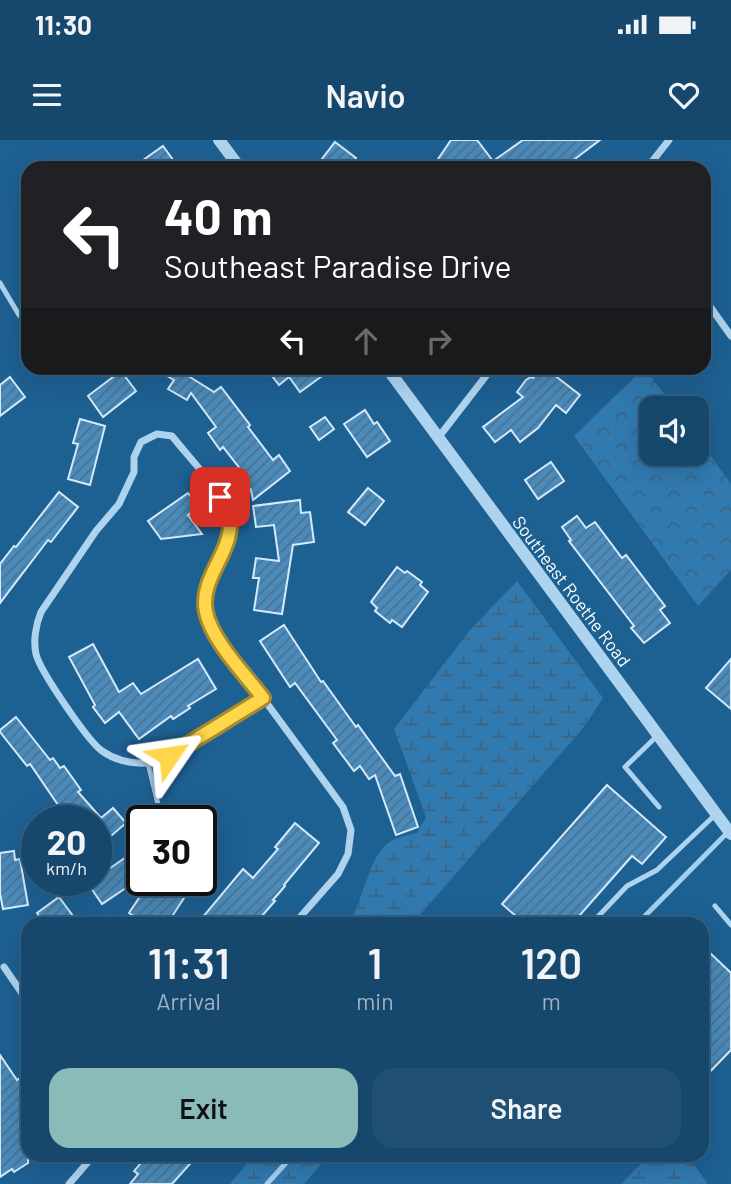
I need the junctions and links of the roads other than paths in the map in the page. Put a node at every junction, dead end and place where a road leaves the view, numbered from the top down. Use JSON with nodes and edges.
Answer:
{"nodes":[{"id":1,"x":219,"y":140,"type":"edge"},
{"id":2,"x":669,"y":140,"type":"edge"},
{"id":3,"x":235,"y":161,"type":"edge"},
{"id":4,"x":652,"y":161,"type":"edge"},
{"id":5,"x":0,"y":283,"type":"edge"},
{"id":6,"x":711,"y":308,"type":"edge"},
{"id":7,"x":21,"y":317,"type":"edge"},
{"id":8,"x":731,"y":336,"type":"edge"},
{"id":9,"x":392,"y":375,"type":"edge"},
{"id":10,"x":487,"y":375,"type":"edge"},
{"id":11,"x":438,"y":438,"type":"junction"},
{"id":12,"x":263,"y":698,"type":"junction"},
{"id":13,"x":658,"y":735,"type":"junction"},
{"id":14,"x":148,"y":763,"type":"junction"},
{"id":15,"x":158,"y":805,"type":"edge"},
{"id":16,"x":659,"y":807,"type":"dead end"},
{"id":17,"x":716,"y":814,"type":"junction"},
{"id":18,"x":731,"y":834,"type":"edge"},
{"id":19,"x":715,"y":906,"type":"dead end"},
{"id":20,"x":300,"y":917,"type":"edge"},
{"id":21,"x":598,"y":917,"type":"edge"},
{"id":22,"x":731,"y":925,"type":"edge"},
{"id":23,"x":4,"y":967,"type":"dead end"},
{"id":24,"x":21,"y":992,"type":"edge"},
{"id":25,"x":88,"y":1162,"type":"edge"},
{"id":26,"x":69,"y":1184,"type":"edge"}],
"edges":[{"from":1,"to":3,"type":"street"},
{"from":2,"to":4,"type":"street"},
{"from":5,"to":7,"type":"lane"},
{"from":6,"to":8,"type":"street"},
{"from":9,"to":11,"type":"street","name":"Southeast Roethe Road"},
{"from":10,"to":11,"type":"street"},
{"from":11,"to":13,"type":"street","name":"Southeast Roethe Road"},
{"from":12,"to":14,"type":"street"},
{"from":12,"to":14,"type":"street"},
{"from":12,"to":20,"type":"street"},
{"from":13,"to":16,"type":"lane"},
{"from":13,"to":17,"type":"street","name":"Southeast Roethe Road"},
{"from":14,"to":15,"type":"lane"},
{"from":17,"to":18,"type":"street","name":"Southeast Roethe Road"},
{"from":17,"to":21,"type":"lane"},
{"from":19,"to":22,"type":"lane"},
{"from":23,"to":24,"type":"street"},
{"from":25,"to":26,"type":"street"}]}
